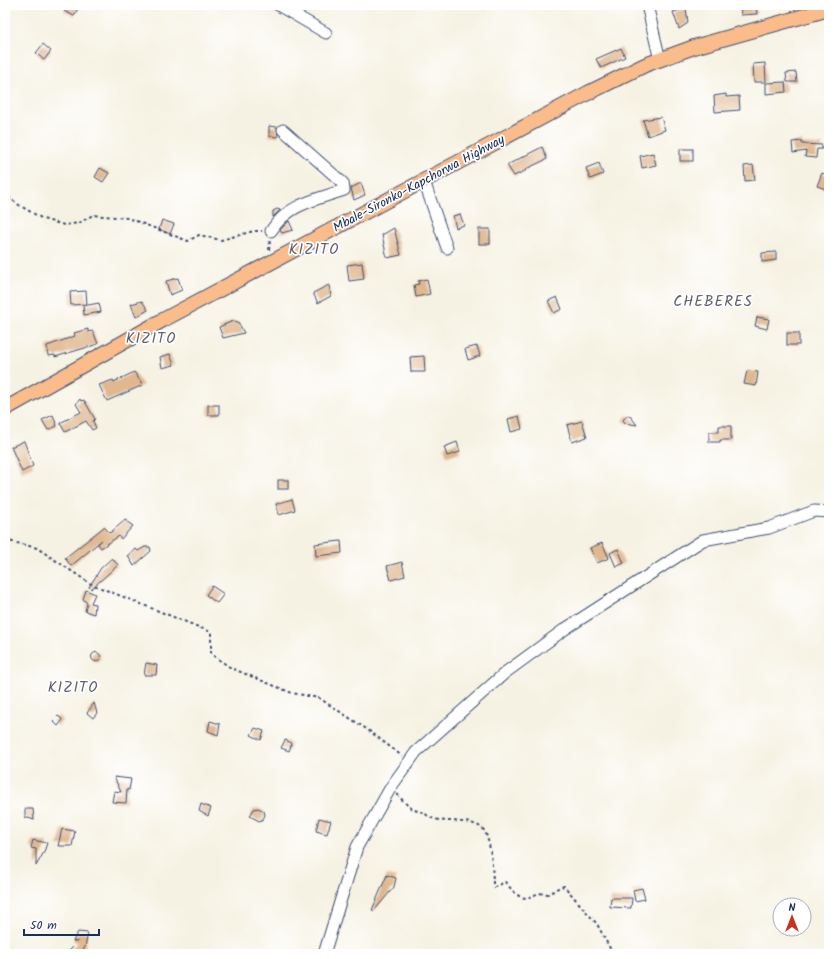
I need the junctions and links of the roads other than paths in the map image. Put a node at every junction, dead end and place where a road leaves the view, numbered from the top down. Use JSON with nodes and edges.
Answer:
{"nodes":[{"id":1,"x":278,"y":5,"type":"edge"},
{"id":2,"x":647,"y":5,"type":"edge"},
{"id":3,"x":829,"y":9,"type":"edge"},
{"id":4,"x":326,"y":33,"type":"dead end"},
{"id":5,"x":660,"y":60,"type":"junction"},
{"id":6,"x":283,"y":130,"type":"dead end"},
{"id":7,"x":424,"y":181,"type":"junction"},
{"id":8,"x":271,"y":231,"type":"road end"},
{"id":9,"x":447,"y":248,"type":"dead end"},
{"id":10,"x":5,"y":409,"type":"edge"},
{"id":11,"x":829,"y":512,"type":"edge"},
{"id":12,"x":324,"y":954,"type":"edge"}],
"edges":[{"from":1,"to":4,"type":"street"},
{"from":2,"to":5,"type":"street"},
{"from":3,"to":5,"type":"main road","name":"Mbale-Sironko-Kapchorwa Highway"},
{"from":5,"to":7,"type":"main road","name":"Mbale-Sironko-Kapchorwa Highway"},
{"from":6,"to":8,"type":"street"},
{"from":7,"to":9,"type":"street"},
{"from":7,"to":10,"type":"main road","name":"Mbale-Sironko-Kapchorwa Highway"},
{"from":11,"to":12,"type":"street"}]}
